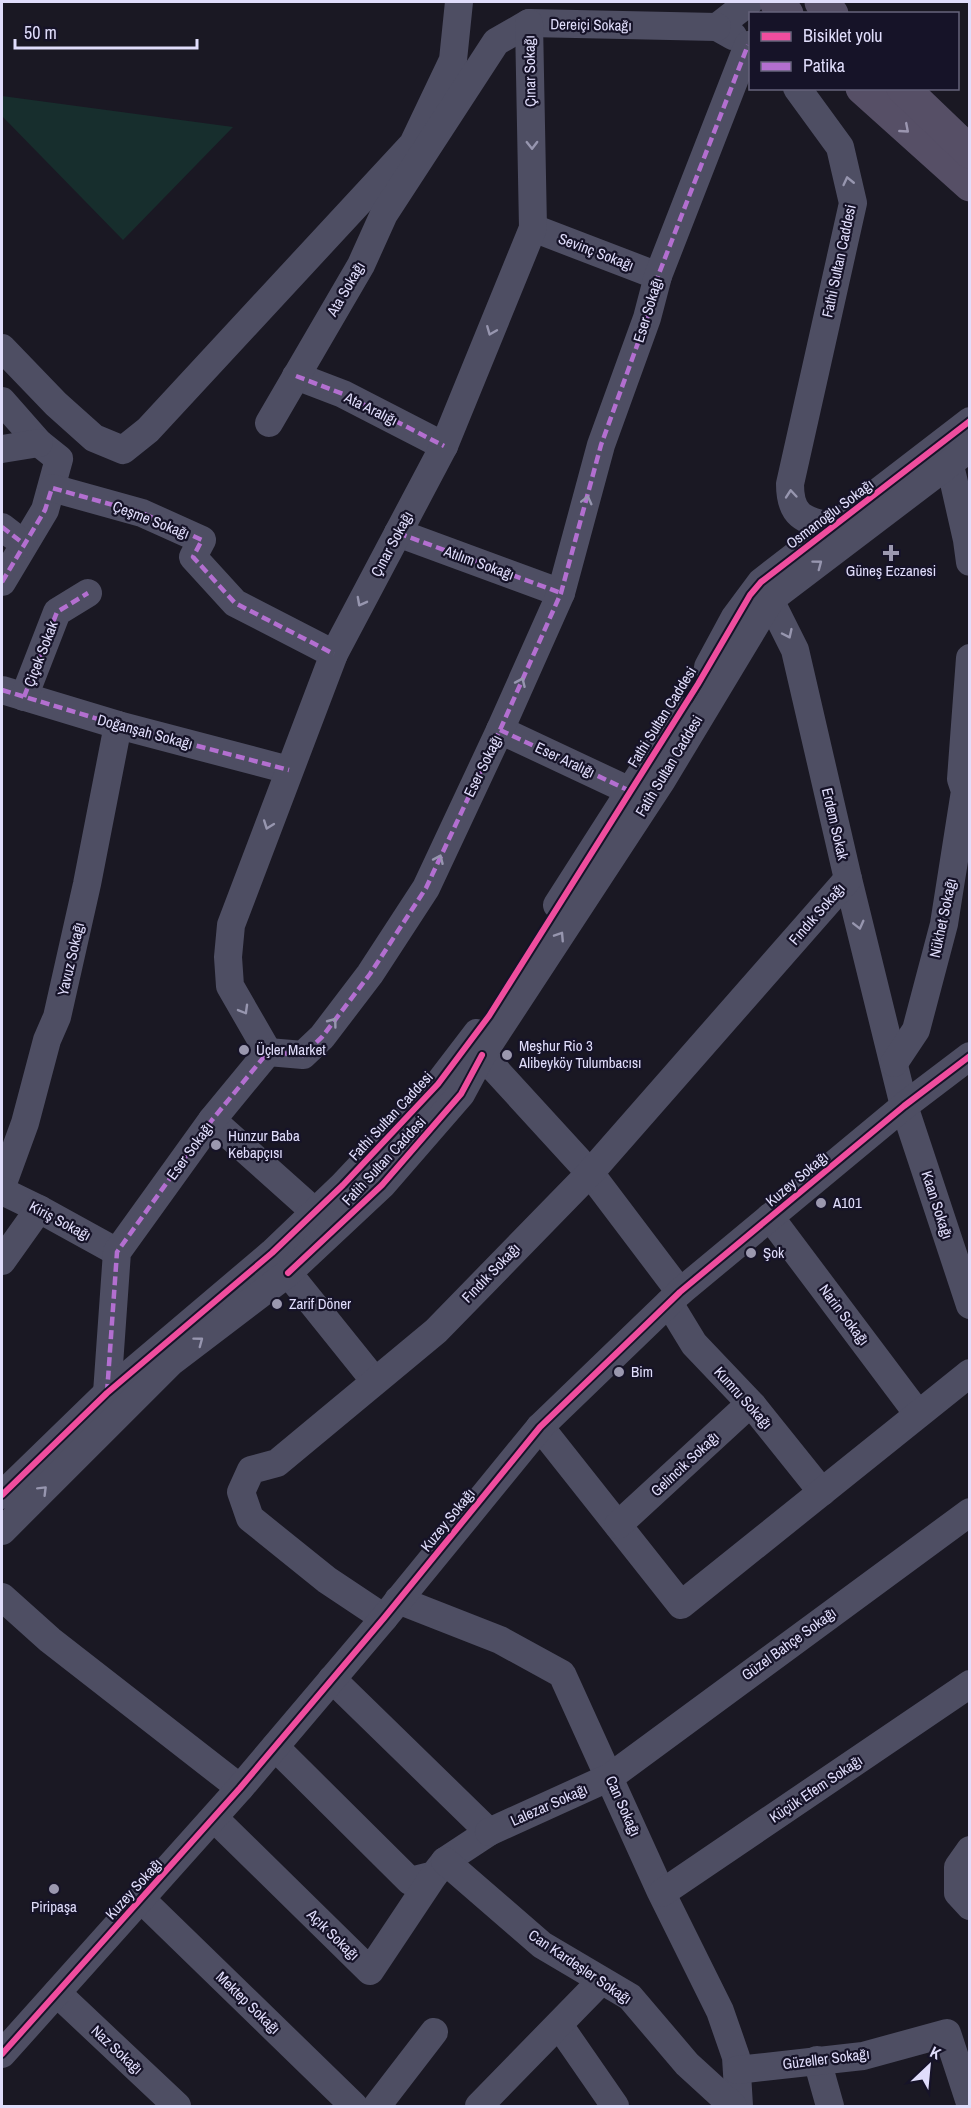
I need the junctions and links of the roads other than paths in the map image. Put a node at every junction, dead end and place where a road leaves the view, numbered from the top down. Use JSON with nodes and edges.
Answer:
{"nodes":[{"id":1,"x":459,"y":2,"type":"edge"},
{"id":2,"x":749,"y":2,"type":"edge"},
{"id":3,"x":529,"y":23,"type":"junction"},
{"id":4,"x":717,"y":27,"type":"junction"},
{"id":5,"x":749,"y":46,"type":"edge"},
{"id":6,"x":798,"y":90,"type":"edge"},
{"id":7,"x":864,"y":90,"type":"edge"},
{"id":8,"x":905,"y":90,"type":"edge"},
{"id":9,"x":969,"y":152,"type":"edge"},
{"id":10,"x":423,"y":154,"type":"joint"},
{"id":11,"x":969,"y":185,"type":"edge"},
{"id":12,"x":533,"y":228,"type":"junction"},
{"id":13,"x":658,"y":276,"type":"junction"},
{"id":14,"x":2,"y":348,"type":"edge"},
{"id":15,"x":296,"y":376,"type":"junction"},
{"id":16,"x":2,"y":401,"type":"edge"},
{"id":17,"x":969,"y":421,"type":"edge"},
{"id":18,"x":269,"y":423,"type":"dead end"},
{"id":19,"x":39,"y":443,"type":"junction"},
{"id":20,"x":444,"y":446,"type":"junction"},
{"id":21,"x":2,"y":449,"type":"edge"},
{"id":22,"x":960,"y":456,"type":"edge"},
{"id":23,"x":52,"y":488,"type":"junction"},
{"id":24,"x":2,"y":527,"type":"edge"},
{"id":25,"x":832,"y":527,"type":"junction"},
{"id":26,"x":398,"y":533,"type":"junction"},
{"id":27,"x":24,"y":544,"type":"junction"},
{"id":28,"x":969,"y":562,"type":"edge"},
{"id":29,"x":2,"y":582,"type":"edge"},
{"id":30,"x":766,"y":590,"type":"junction"},
{"id":31,"x":88,"y":593,"type":"dead end"},
{"id":32,"x":561,"y":593,"type":"junction"},
{"id":33,"x":334,"y":654,"type":"junction"},
{"id":34,"x":969,"y":658,"type":"edge"},
{"id":35,"x":13,"y":694,"type":"edge"},
{"id":36,"x":118,"y":725,"type":"junction"},
{"id":37,"x":500,"y":730,"type":"junction"},
{"id":38,"x":289,"y":770,"type":"junction"},
{"id":39,"x":630,"y":790,"type":"junction"},
{"id":40,"x":848,"y":879,"type":"junction"},
{"id":41,"x":268,"y":1052,"type":"junction"},
{"id":42,"x":482,"y":1055,"type":"junction"},
{"id":43,"x":894,"y":1063,"type":"junction"},
{"id":44,"x":966,"y":1065,"type":"edge"},
{"id":45,"x":904,"y":1106,"type":"junction"},
{"id":46,"x":212,"y":1120,"type":"junction"},
{"id":47,"x":590,"y":1173,"type":"junction"},
{"id":48,"x":2,"y":1186,"type":"edge"},
{"id":49,"x":2,"y":1191,"type":"edge"},
{"id":50,"x":39,"y":1209,"type":"junction"},
{"id":51,"x":315,"y":1212,"type":"junction"},
{"id":52,"x":770,"y":1217,"type":"junction"},
{"id":53,"x":117,"y":1252,"type":"junction"},
{"id":54,"x":2,"y":1261,"type":"edge"},
{"id":55,"x":288,"y":1272,"type":"junction"},
{"id":56,"x":674,"y":1297,"type":"junction"},
{"id":57,"x":969,"y":1305,"type":"edge"},
{"id":58,"x":969,"y":1373,"type":"edge"},
{"id":59,"x":374,"y":1380,"type":"junction"},
{"id":60,"x":107,"y":1394,"type":"junction"},
{"id":61,"x":753,"y":1406,"type":"junction"},
{"id":62,"x":918,"y":1414,"type":"junction"},
{"id":63,"x":540,"y":1427,"type":"junction"},
{"id":64,"x":822,"y":1492,"type":"junction"},
{"id":65,"x":2,"y":1495,"type":"edge"},
{"id":66,"x":969,"y":1512,"type":"edge"},
{"id":67,"x":618,"y":1526,"type":"junction"},
{"id":68,"x":2,"y":1531,"type":"edge"},
{"id":69,"x":2,"y":1597,"type":"edge"},
{"id":70,"x":391,"y":1609,"type":"junction"},
{"id":71,"x":332,"y":1679,"type":"junction"},
{"id":72,"x":969,"y":1684,"type":"edge"},
{"id":73,"x":275,"y":1747,"type":"junction"},
{"id":74,"x":610,"y":1777,"type":"junction"},
{"id":75,"x":240,"y":1788,"type":"junction"},
{"id":76,"x":214,"y":1818,"type":"junction"},
{"id":77,"x":489,"y":1832,"type":"junction"},
{"id":78,"x":969,"y":1850,"type":"edge"},
{"id":79,"x":439,"y":1868,"type":"junction"},
{"id":80,"x":662,"y":1893,"type":"junction"},
{"id":81,"x":141,"y":1899,"type":"junction"},
{"id":82,"x":969,"y":1906,"type":"edge"},
{"id":83,"x":601,"y":1982,"type":"junction"},
{"id":84,"x":57,"y":1993,"type":"junction"},
{"id":85,"x":559,"y":2025,"type":"junction"},
{"id":86,"x":434,"y":2032,"type":"dead end"},
{"id":87,"x":2,"y":2054,"type":"edge"},
{"id":88,"x":817,"y":2060,"type":"junction"},
{"id":89,"x":737,"y":2070,"type":"junction"},
{"id":90,"x":969,"y":2103,"type":"edge"},
{"id":91,"x":177,"y":2106,"type":"edge"},
{"id":92,"x":354,"y":2106,"type":"edge"},
{"id":93,"x":377,"y":2106,"type":"edge"},
{"id":94,"x":479,"y":2106,"type":"edge"},
{"id":95,"x":615,"y":2106,"type":"edge"},
{"id":96,"x":733,"y":2106,"type":"edge"},
{"id":97,"x":739,"y":2106,"type":"edge"},
{"id":98,"x":830,"y":2106,"type":"edge"}],
"edges":[{"from":1,"to":14,"type":"street"},
{"from":2,"to":4,"type":"street"},
{"from":3,"to":4,"type":"street","name":"Dereiçi Sokağı"},
{"from":3,"to":10,"type":"street","name":"Dereiçi Sokağı"},
{"from":3,"to":12,"type":"street","name":"Çınar Sokağı","one_way":true},
{"from":4,"to":5,"type":"street"},
{"from":5,"to":13,"type":"street","name":"Eser Sokağı"},
{"from":25,"to":6,"type":"street","name":"Fathi Sultan Caddesi","one_way":true},
{"from":7,"to":11,"type":"main road","one_way":true},
{"from":8,"to":9,"type":"main road"},
{"from":10,"to":15,"type":"street","name":"Ata Sokağı"},
{"from":12,"to":13,"type":"street","name":"Sevinç Sokağı"},
{"from":12,"to":20,"type":"street","name":"Çınar Sokağı","one_way":true},
{"from":32,"to":13,"type":"street","name":"Eser Sokağı","one_way":true},
{"from":15,"to":18,"type":"street","name":"Ata Sokağı"},
{"from":15,"to":20,"type":"street","name":"Ata Aralığı"},
{"from":16,"to":19,"type":"street"},
{"from":17,"to":25,"type":"street","name":"Osmanoğlu Sokağı"},
{"from":19,"to":21,"type":"street"},
{"from":19,"to":23,"type":"street"},
{"from":20,"to":26,"type":"street","name":"Çınar Sokağı"},
{"from":22,"to":28,"type":"street"},
{"from":30,"to":22,"type":"street","one_way":true},
{"from":23,"to":27,"type":"street"},
{"from":23,"to":33,"type":"street","name":"Çeşme Sokağı"},
{"from":24,"to":27,"type":"street"},
{"from":25,"to":30,"type":"street","name":"Osmanoğlu Sokağı"},
{"from":26,"to":32,"type":"street","name":"Atılım Sokağı"},
{"from":26,"to":33,"type":"street","name":"Çınar Sokağı","one_way":true},
{"from":27,"to":29,"type":"street"},
{"from":30,"to":39,"type":"street","name":"Fathi Sultan Caddesi"},
{"from":30,"to":40,"type":"street","name":"Erdem Sokak","one_way":true},
{"from":42,"to":30,"type":"street","name":"Fatih Sultan Caddesi","one_way":true},
{"from":31,"to":35,"type":"street","name":"Çiçek Sokak"},
{"from":37,"to":32,"type":"street","name":"Eser Sokağı","one_way":true},
{"from":33,"to":38,"type":"street","name":"Çınar Sokağı"},
{"from":34,"to":43,"type":"street","name":"Nükhet Sokağı"},
{"from":35,"to":36,"type":"street","name":"Doğanşah Sokağı"},
{"from":36,"to":38,"type":"street","name":"Doğanşah Sokağı"},
{"from":36,"to":48,"type":"street","name":"Yavuz Sokağı"},
{"from":37,"to":39,"type":"street","name":"Eser Aralığı"},
{"from":41,"to":37,"type":"street","name":"Eser Sokağı","one_way":true},
{"from":38,"to":41,"type":"street","name":"Çınar Sokağı","one_way":true},
{"from":39,"to":51,"type":"street","name":"Fathi Sultan Caddesi"},
{"from":40,"to":43,"type":"street","name":"Erdem Sokak","one_way":true},
{"from":40,"to":47,"type":"street","name":"Fındık Sokağı"},
{"from":41,"to":46,"type":"street","name":"Eser Sokağı"},
{"from":42,"to":47,"type":"street"},
{"from":42,"to":55,"type":"street","name":"Fatih Sultan Caddesi"},
{"from":43,"to":45,"type":"street","name":"Erdem Sokak"},
{"from":44,"to":45,"type":"street","name":"Kuzey Sokağı"},
{"from":45,"to":52,"type":"street","name":"Kuzey Sokağı"},
{"from":45,"to":57,"type":"street","name":"Kaan Sokağı"},
{"from":46,"to":51,"type":"street"},
{"from":46,"to":53,"type":"street","name":"Eser Sokağı"},
{"from":47,"to":56,"type":"street"},
{"from":47,"to":59,"type":"street","name":"Fındık Sokağı"},
{"from":49,"to":50,"type":"street","name":"Kiriş Sokağı"},
{"from":50,"to":53,"type":"street","name":"Kiriş Sokağı"},
{"from":50,"to":54,"type":"street"},
{"from":51,"to":60,"type":"street","name":"Fathi Sultan Caddesi"},
{"from":52,"to":56,"type":"street","name":"Kuzey Sokağı"},
{"from":52,"to":62,"type":"street","name":"Narin Sokağı"},
{"from":53,"to":60,"type":"street"},
{"from":55,"to":59,"type":"street"},
{"from":68,"to":55,"type":"street","name":"Fatih Sultan Caddesi","one_way":true},
{"from":56,"to":61,"type":"street","name":"Kumru Sokağı"},
{"from":56,"to":63,"type":"street","name":"Kuzey Sokağı"},
{"from":58,"to":62,"type":"street"},
{"from":59,"to":70,"type":"street","name":"Fındık Sokağı"},
{"from":60,"to":65,"type":"street","name":"Fathi Sultan Caddesi"},
{"from":61,"to":64,"type":"street","name":"Kumru Sokağı"},
{"from":61,"to":67,"type":"street","name":"Gelincik Sokağı"},
{"from":62,"to":64,"type":"street"},
{"from":63,"to":67,"type":"street"},
{"from":63,"to":70,"type":"street","name":"Kuzey Sokağı"},
{"from":64,"to":67,"type":"street"},
{"from":66,"to":74,"type":"street","name":"Güzel Bahçe Sokağı"},
{"from":69,"to":75,"type":"street"},
{"from":70,"to":71,"type":"street","name":"Kuzey Sokağı"},
{"from":70,"to":74,"type":"street","name":"Can Sokağı"},
{"from":71,"to":73,"type":"street","name":"Kuzey Sokağı"},
{"from":71,"to":77,"type":"street"},
{"from":72,"to":80,"type":"street","name":"Küçük Efem Sokağı"},
{"from":73,"to":75,"type":"street","name":"Kuzey Sokağı"},
{"from":73,"to":79,"type":"street"},
{"from":74,"to":77,"type":"street","name":"Lalezar Sokağı"},
{"from":74,"to":80,"type":"street","name":"Can Sokağı"},
{"from":75,"to":76,"type":"street","name":"Kuzey Sokağı"},
{"from":76,"to":79,"type":"street","name":"Açık Sokağı"},
{"from":76,"to":81,"type":"street","name":"Kuzey Sokağı"},
{"from":77,"to":79,"type":"street","name":"Lalezar Sokağı"},
{"from":78,"to":82,"type":"street"},
{"from":79,"to":83,"type":"street","name":"Can Kardeşler Sokağı"},
{"from":80,"to":89,"type":"street","name":"Can Sokağı"},
{"from":81,"to":84,"type":"street","name":"Kuzey Sokağı"},
{"from":81,"to":92,"type":"street","name":"Mektep Sokağı"},
{"from":83,"to":85,"type":"street"},
{"from":83,"to":96,"type":"street","name":"Can Kardeşler Sokağı"},
{"from":84,"to":87,"type":"street","name":"Kuzey Sokağı"},
{"from":84,"to":91,"type":"street","name":"Naz Sokağı"},
{"from":85,"to":94,"type":"street"},
{"from":85,"to":95,"type":"street"},
{"from":86,"to":93,"type":"street"},
{"from":88,"to":89,"type":"street","name":"Güzeller Sokağı"},
{"from":88,"to":90,"type":"street","name":"Güzeller Sokağı"},
{"from":88,"to":98,"type":"street"},
{"from":89,"to":97,"type":"street","name":"Can Sokağı"}]}
